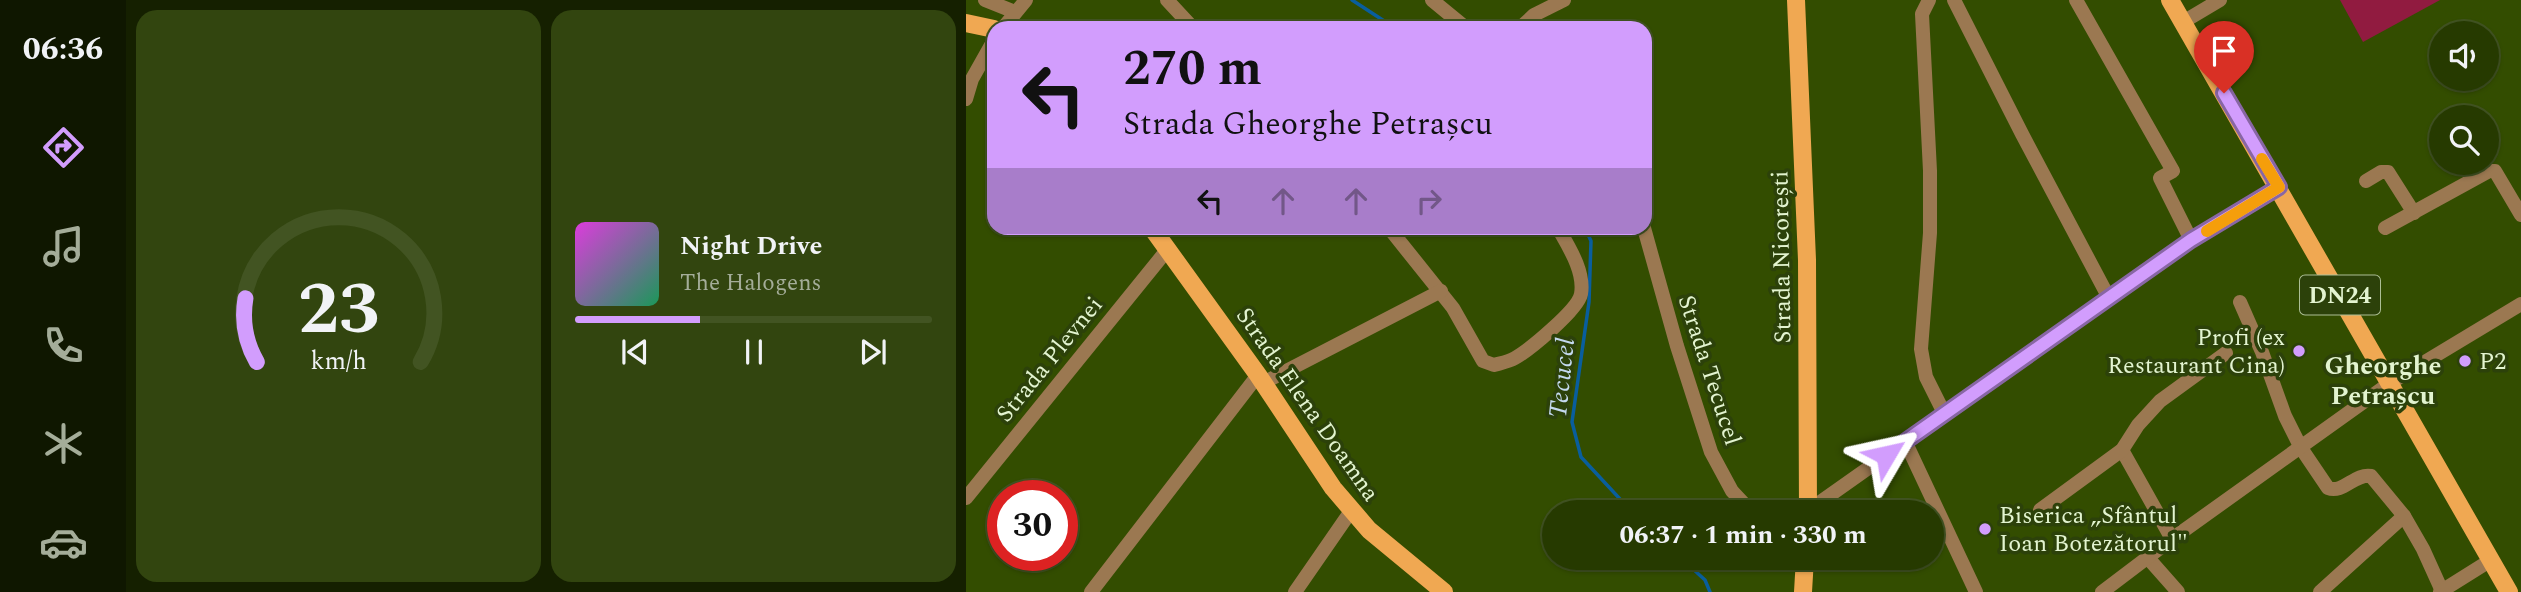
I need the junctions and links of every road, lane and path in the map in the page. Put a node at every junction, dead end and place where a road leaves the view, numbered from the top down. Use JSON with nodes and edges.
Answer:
{"nodes":[{"id":1,"x":985,"y":0,"type":"edge"},
{"id":2,"x":1026,"y":0,"type":"edge"},
{"id":3,"x":1167,"y":0,"type":"edge"},
{"id":4,"x":1432,"y":0,"type":"edge"},
{"id":5,"x":1564,"y":0,"type":"edge"},
{"id":6,"x":1796,"y":0,"type":"edge"},
{"id":7,"x":1929,"y":0,"type":"edge"},
{"id":8,"x":1954,"y":0,"type":"edge"},
{"id":9,"x":2076,"y":0,"type":"edge"},
{"id":10,"x":2169,"y":0,"type":"edge"},
{"id":11,"x":2220,"y":0,"type":"edge"},
{"id":12,"x":1015,"y":12,"type":"junction"},
{"id":13,"x":1008,"y":21,"type":"edge"},
{"id":14,"x":1186,"y":21,"type":"edge"},
{"id":15,"x":1458,"y":21,"type":"edge"},
{"id":16,"x":1528,"y":21,"type":"edge"},
{"id":17,"x":2183,"y":22,"type":"junction"},
{"id":18,"x":966,"y":23,"type":"edge"},
{"id":19,"x":987,"y":28,"type":"edge"},
{"id":20,"x":987,"y":52,"type":"edge"},
{"id":21,"x":966,"y":99,"type":"edge"},
{"id":22,"x":2366,"y":181,"type":"dead end"},
{"id":23,"x":2279,"y":187,"type":"junction"},
{"id":24,"x":2414,"y":213,"type":"junction"},
{"id":25,"x":2521,"y":215,"type":"edge"},
{"id":26,"x":2385,"y":228,"type":"dead end"},
{"id":27,"x":1157,"y":235,"type":"edge"},
{"id":28,"x":1395,"y":235,"type":"edge"},
{"id":29,"x":1562,"y":235,"type":"edge"},
{"id":30,"x":1646,"y":235,"type":"edge"},
{"id":31,"x":2191,"y":240,"type":"junction"},
{"id":32,"x":1167,"y":250,"type":"junction"},
{"id":33,"x":1441,"y":291,"type":"junction"},
{"id":34,"x":2109,"y":298,"type":"junction"},
{"id":35,"x":2241,"y":302,"type":"dead end"},
{"id":36,"x":2521,"y":304,"type":"edge"},
{"id":37,"x":2226,"y":352,"type":"dead end"},
{"id":38,"x":1261,"y":379,"type":"junction"},
{"id":39,"x":2390,"y":383,"type":"junction"},
{"id":40,"x":1944,"y":413,"type":"junction"},
{"id":41,"x":1905,"y":441,"type":"junction"},
{"id":42,"x":2301,"y":448,"type":"junction"},
{"id":43,"x":2122,"y":450,"type":"junction"},
{"id":44,"x":966,"y":498,"type":"edge"},
{"id":45,"x":1740,"y":500,"type":"edge"},
{"id":46,"x":1806,"y":500,"type":"edge"},
{"id":47,"x":1823,"y":500,"type":"edge"},
{"id":48,"x":2040,"y":510,"type":"dead end"},
{"id":49,"x":1351,"y":511,"type":"junction"},
{"id":50,"x":2404,"y":516,"type":"junction"},
{"id":51,"x":2172,"y":539,"type":"junction"},
{"id":52,"x":2148,"y":558,"type":"junction"},
{"id":53,"x":2491,"y":560,"type":"junction"},
{"id":54,"x":1804,"y":570,"type":"edge"},
{"id":55,"x":1091,"y":592,"type":"edge"},
{"id":56,"x":1295,"y":592,"type":"edge"},
{"id":57,"x":1444,"y":592,"type":"edge"},
{"id":58,"x":1803,"y":592,"type":"edge"},
{"id":59,"x":1976,"y":592,"type":"edge"},
{"id":60,"x":2102,"y":592,"type":"edge"},
{"id":61,"x":2178,"y":592,"type":"edge"},
{"id":62,"x":2319,"y":592,"type":"edge"},
{"id":63,"x":2441,"y":592,"type":"edge"},
{"id":64,"x":2509,"y":592,"type":"edge"}],
"edges":[{"from":1,"to":12,"type":"street"},
{"from":2,"to":12,"type":"street"},
{"from":3,"to":14,"type":"street"},
{"from":4,"to":15,"type":"street"},
{"from":5,"to":16,"type":"street"},
{"from":6,"to":46,"type":"main road","name":"Strada Nicorești"},
{"from":7,"to":40,"type":"street"},
{"from":8,"to":34,"type":"street"},
{"from":9,"to":31,"type":"street"},
{"from":10,"to":17,"type":"main road","number":"DN24"},
{"from":11,"to":17,"type":"street"},
{"from":12,"to":13,"type":"street"},
{"from":17,"to":23,"type":"main road","number":"DN24"},
{"from":18,"to":19,"type":"main road"},
{"from":20,"to":21,"type":"street"},
{"from":22,"to":24,"type":"street"},
{"from":23,"to":31,"type":"street"},
{"from":23,"to":39,"type":"main road","number":"DN24"},
{"from":24,"to":25,"type":"street"},
{"from":24,"to":26,"type":"street"},
{"from":27,"to":32,"type":"main road","name":"Strada Elena Doamna"},
{"from":28,"to":33,"type":"street"},
{"from":29,"to":33,"type":"street"},
{"from":30,"to":45,"type":"street","name":"Strada Tecucel"},
{"from":31,"to":34,"type":"street"},
{"from":32,"to":38,"type":"main road","name":"Strada Elena Doamna"},
{"from":32,"to":44,"type":"street","name":"Strada Plevnei"},
{"from":33,"to":38,"type":"street"},
{"from":34,"to":40,"type":"street"},
{"from":35,"to":42,"type":"street"},
{"from":36,"to":39,"type":"street"},
{"from":37,"to":43,"type":"street"},
{"from":38,"to":49,"type":"main road","name":"Strada Elena Doamna"},
{"from":38,"to":55,"type":"street"},
{"from":39,"to":42,"type":"street"},
{"from":39,"to":53,"type":"main road","number":"DN24"},
{"from":40,"to":41,"type":"street"},
{"from":41,"to":47,"type":"street"},
{"from":41,"to":59,"type":"street"},
{"from":42,"to":50,"type":"street"},
{"from":42,"to":51,"type":"street"},
{"from":43,"to":48,"type":"street"},
{"from":43,"to":51,"type":"street"},
{"from":49,"to":56,"type":"street"},
{"from":49,"to":57,"type":"main road","name":"Strada Elena Doamna"},
{"from":50,"to":62,"type":"street"},
{"from":50,"to":63,"type":"street"},
{"from":51,"to":52,"type":"street"},
{"from":52,"to":60,"type":"street"},
{"from":52,"to":61,"type":"street"},
{"from":53,"to":63,"type":"street"},
{"from":53,"to":64,"type":"main road","number":"DN24"},
{"from":54,"to":58,"type":"main road"}]}
